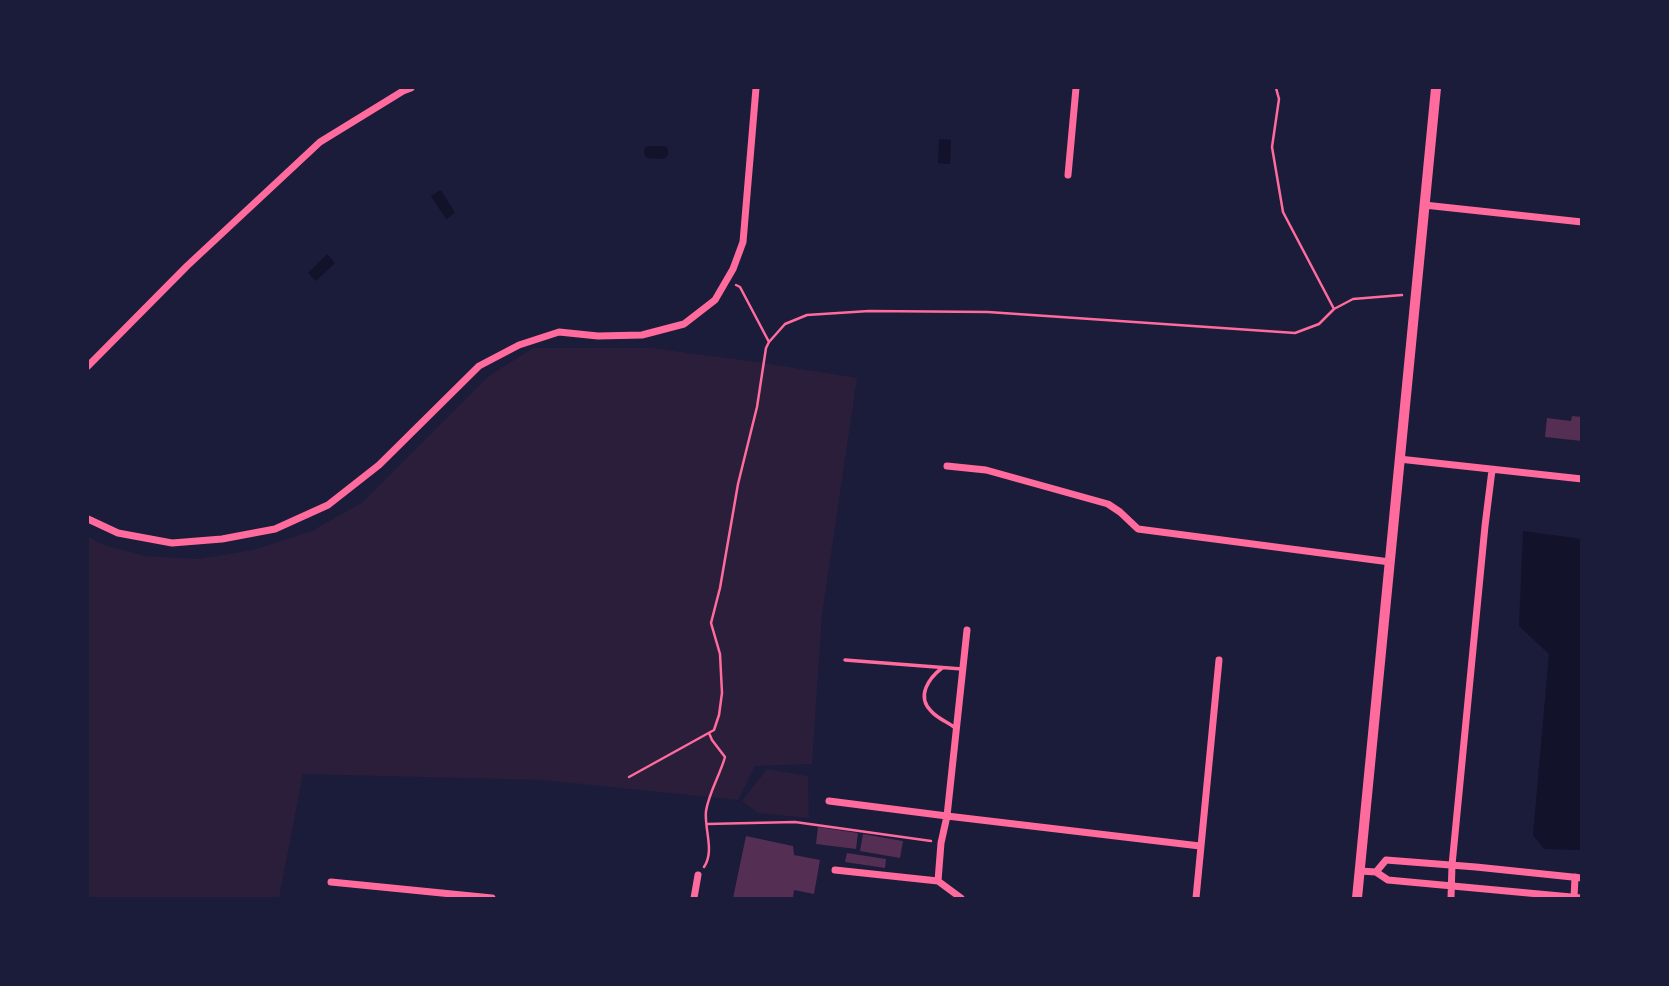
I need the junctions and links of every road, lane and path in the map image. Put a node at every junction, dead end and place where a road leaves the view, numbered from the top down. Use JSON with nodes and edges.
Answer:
{"nodes":[{"id":1,"x":411,"y":88,"type":"edge"},
{"id":2,"x":756,"y":88,"type":"edge"},
{"id":3,"x":1076,"y":88,"type":"edge"},
{"id":4,"x":1276,"y":88,"type":"edge"},
{"id":5,"x":1436,"y":88,"type":"edge"},
{"id":6,"x":1068,"y":175,"type":"dead end"},
{"id":7,"x":1424,"y":205,"type":"junction"},
{"id":8,"x":1581,"y":222,"type":"edge"},
{"id":9,"x":727,"y":279,"type":"junction"},
{"id":10,"x":1402,"y":295,"type":"dead end"},
{"id":11,"x":1334,"y":309,"type":"junction"},
{"id":12,"x":768,"y":342,"type":"junction"},
{"id":13,"x":88,"y":366,"type":"edge"},
{"id":14,"x":1399,"y":459,"type":"junction"},
{"id":15,"x":947,"y":466,"type":"dead end"},
{"id":16,"x":1492,"y":470,"type":"junction"},
{"id":17,"x":1581,"y":479,"type":"edge"},
{"id":18,"x":88,"y":519,"type":"edge"},
{"id":19,"x":1390,"y":562,"type":"junction"},
{"id":20,"x":967,"y":630,"type":"dead end"},
{"id":21,"x":845,"y":660,"type":"dead end"},
{"id":22,"x":1219,"y":660,"type":"dead end"},
{"id":23,"x":943,"y":668,"type":"junction"},
{"id":24,"x":962,"y":669,"type":"junction"},
{"id":25,"x":956,"y":729,"type":"junction"},
{"id":26,"x":709,"y":733,"type":"junction"},
{"id":27,"x":629,"y":777,"type":"dead end"},
{"id":28,"x":829,"y":801,"type":"dead end"},
{"id":29,"x":947,"y":816,"type":"junction"},
{"id":30,"x":707,"y":824,"type":"junction"},
{"id":31,"x":941,"y":842,"type":"junction"},
{"id":32,"x":1200,"y":846,"type":"junction"},
{"id":33,"x":1452,"y":865,"type":"junction"},
{"id":34,"x":835,"y":870,"type":"dead end"},
{"id":35,"x":1360,"y":871,"type":"junction"},
{"id":36,"x":1376,"y":872,"type":"junction"},
{"id":37,"x":698,"y":875,"type":"joint"},
{"id":38,"x":1578,"y":878,"type":"edge"},
{"id":39,"x":938,"y":881,"type":"junction"},
{"id":40,"x":331,"y":882,"type":"dead end"},
{"id":41,"x":1452,"y":885,"type":"junction"},
{"id":42,"x":492,"y":898,"type":"edge"},
{"id":43,"x":694,"y":898,"type":"edge"},
{"id":44,"x":961,"y":898,"type":"edge"},
{"id":45,"x":1196,"y":898,"type":"edge"},
{"id":46,"x":1357,"y":898,"type":"edge"},
{"id":47,"x":1451,"y":898,"type":"edge"},
{"id":48,"x":1576,"y":898,"type":"edge"}],
"edges":[{"from":1,"to":13,"type":"street"},
{"from":2,"to":9,"type":"street"},
{"from":3,"to":6,"type":"street"},
{"from":4,"to":11,"type":"path"},
{"from":5,"to":7,"type":"main road"},
{"from":7,"to":8,"type":"street"},
{"from":7,"to":14,"type":"main road"},
{"from":9,"to":12,"type":"path"},
{"from":9,"to":18,"type":"street"},
{"from":10,"to":11,"type":"path"},
{"from":11,"to":12,"type":"path"},
{"from":12,"to":26,"type":"path"},
{"from":14,"to":16,"type":"street"},
{"from":14,"to":19,"type":"main road"},
{"from":15,"to":19,"type":"street"},
{"from":16,"to":17,"type":"street"},
{"from":16,"to":33,"type":"street"},
{"from":19,"to":35,"type":"main road"},
{"from":20,"to":24,"type":"street"},
{"from":21,"to":23,"type":"lane"},
{"from":22,"to":32,"type":"street"},
{"from":23,"to":24,"type":"lane"},
{"from":23,"to":25,"type":"lane"},
{"from":24,"to":25,"type":"street"},
{"from":25,"to":29,"type":"street"},
{"from":26,"to":27,"type":"path"},
{"from":26,"to":30,"type":"path"},
{"from":28,"to":29,"type":"street"},
{"from":29,"to":31,"type":"street"},
{"from":29,"to":32,"type":"street"},
{"from":30,"to":31,"type":"path"},
{"from":30,"to":37,"type":"path"},
{"from":31,"to":39,"type":"street"},
{"from":32,"to":45,"type":"street"},
{"from":33,"to":36,"type":"street"},
{"from":33,"to":38,"type":"street"},
{"from":33,"to":41,"type":"street"},
{"from":34,"to":39,"type":"street"},
{"from":35,"to":36,"type":"street"},
{"from":35,"to":46,"type":"main road"},
{"from":36,"to":41,"type":"street"},
{"from":37,"to":43,"type":"street"},
{"from":38,"to":48,"type":"street"},
{"from":39,"to":44,"type":"street"},
{"from":40,"to":42,"type":"street"},
{"from":41,"to":47,"type":"street"},
{"from":41,"to":48,"type":"street"}]}
